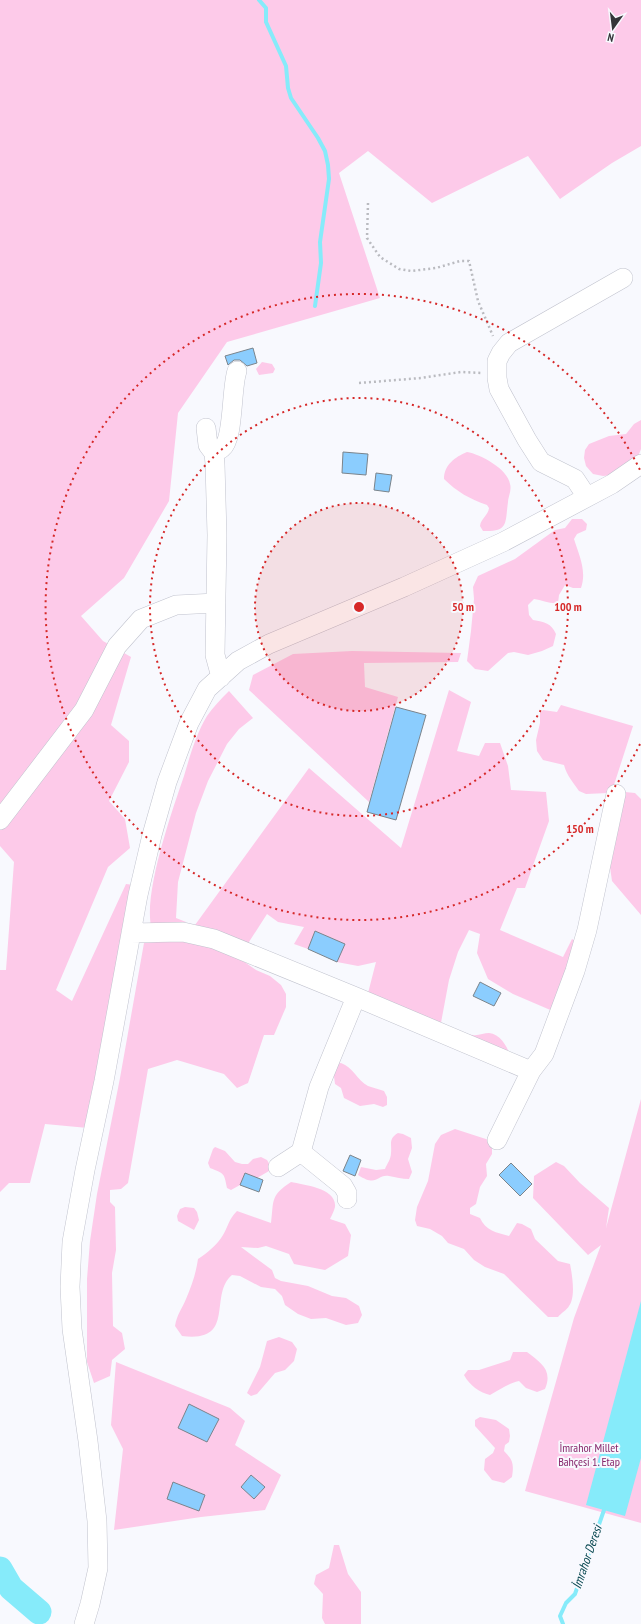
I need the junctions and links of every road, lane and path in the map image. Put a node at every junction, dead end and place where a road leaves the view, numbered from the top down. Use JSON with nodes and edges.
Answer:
{"nodes":[{"id":1,"x":368,"y":203,"type":"dead end"},
{"id":2,"x":623,"y":278,"type":"dead end"},
{"id":3,"x":500,"y":353,"type":"junction"},
{"id":4,"x":237,"y":371,"type":"dead end"},
{"id":5,"x":497,"y":378,"type":"junction"},
{"id":6,"x":359,"y":383,"type":"dead end"},
{"id":7,"x":206,"y":428,"type":"dead end"},
{"id":8,"x":214,"y":452,"type":"junction"},
{"id":9,"x":641,"y":464,"type":"edge"},
{"id":10,"x":587,"y":497,"type":"junction"},
{"id":11,"x":216,"y":604,"type":"junction"},
{"id":12,"x":221,"y":677,"type":"junction"},
{"id":13,"x":616,"y":794,"type":"dead end"},
{"id":14,"x":0,"y":820,"type":"edge"},
{"id":15,"x":131,"y":933,"type":"junction"},
{"id":16,"x":356,"y":997,"type":"junction"},
{"id":17,"x":531,"y":1071,"type":"junction"},
{"id":18,"x":497,"y":1140,"type":"dead end"},
{"id":19,"x":301,"y":1152,"type":"junction"},
{"id":20,"x":278,"y":1167,"type":"dead end"},
{"id":21,"x":347,"y":1200,"type":"dead end"},
{"id":22,"x":84,"y":1624,"type":"edge"}],
"edges":[{"from":1,"to":3,"type":"path"},
{"from":2,"to":3,"type":"street"},
{"from":3,"to":5,"type":"street"},
{"from":4,"to":8,"type":"street"},
{"from":5,"to":6,"type":"path"},
{"from":5,"to":10,"type":"street"},
{"from":7,"to":8,"type":"street"},
{"from":8,"to":11,"type":"street"},
{"from":9,"to":10,"type":"street"},
{"from":10,"to":12,"type":"street"},
{"from":11,"to":12,"type":"street"},
{"from":11,"to":14,"type":"street"},
{"from":12,"to":15,"type":"street"},
{"from":13,"to":17,"type":"street"},
{"from":15,"to":16,"type":"street"},
{"from":15,"to":22,"type":"street"},
{"from":16,"to":17,"type":"street"},
{"from":16,"to":19,"type":"street"},
{"from":17,"to":18,"type":"street"},
{"from":19,"to":20,"type":"street"},
{"from":19,"to":21,"type":"street"}]}
